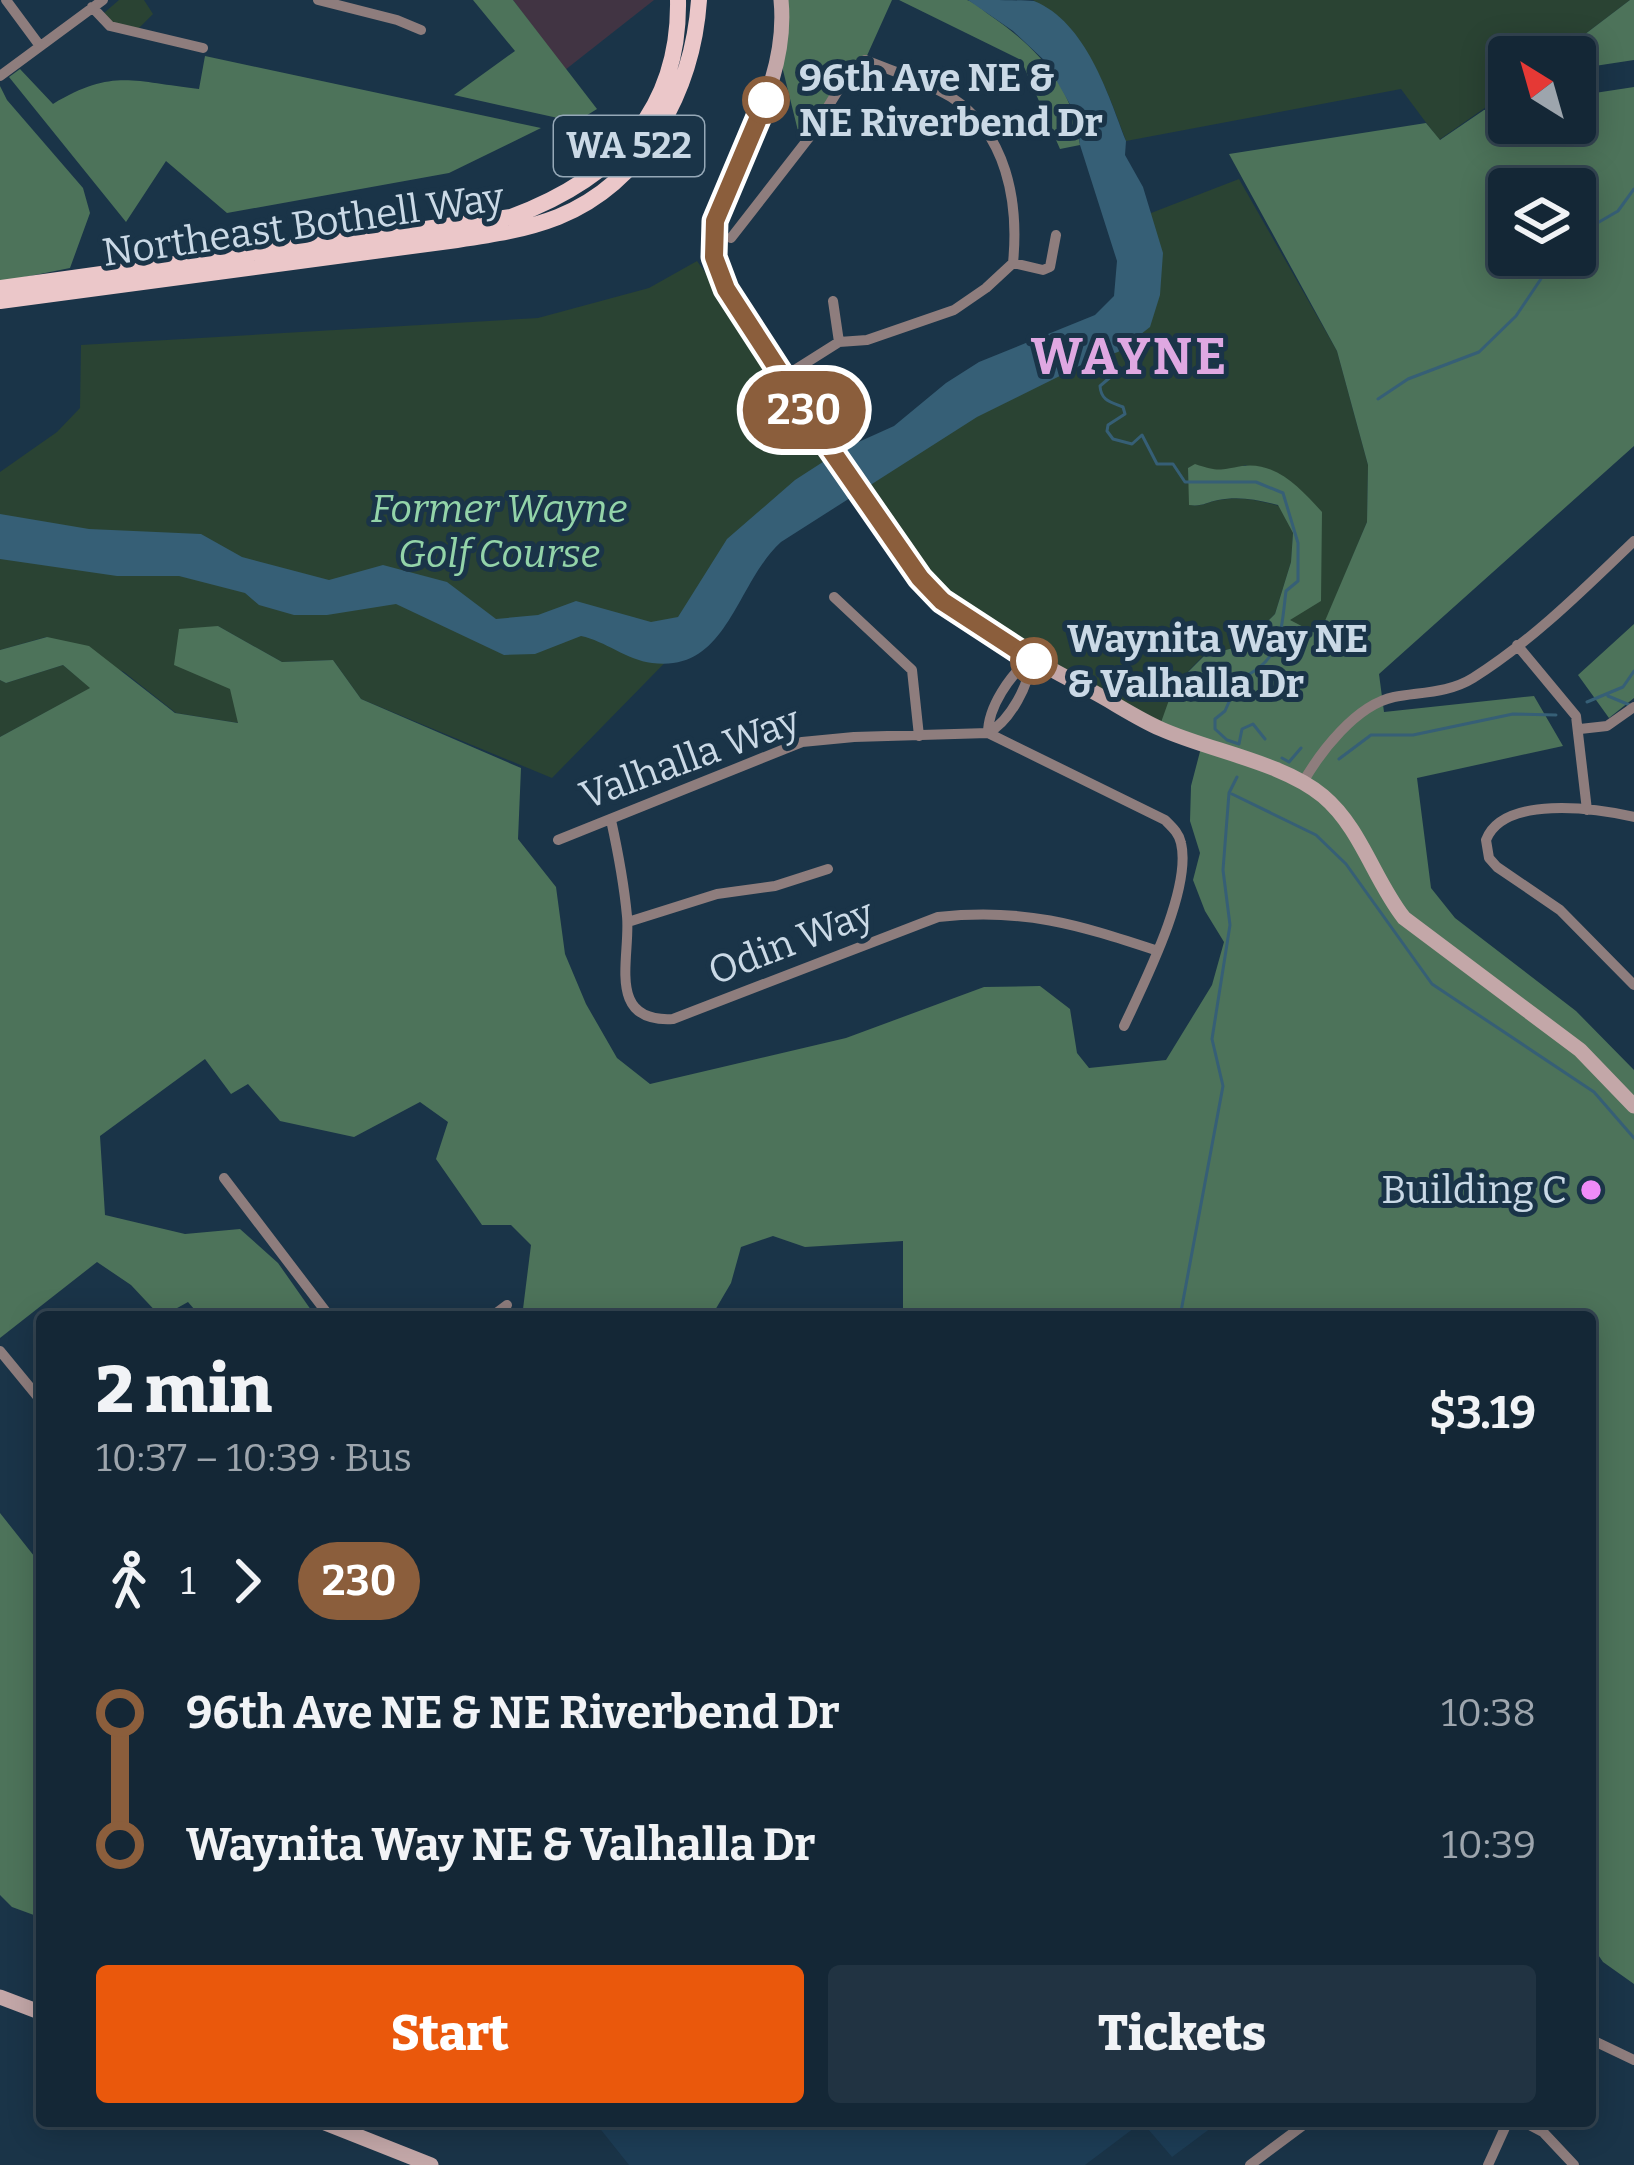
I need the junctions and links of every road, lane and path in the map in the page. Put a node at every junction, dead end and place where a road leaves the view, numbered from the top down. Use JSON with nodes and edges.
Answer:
{"nodes":[{"id":1,"x":6,"y":0,"type":"edge"},
{"id":2,"x":318,"y":0,"type":"edge"},
{"id":3,"x":678,"y":0,"type":"edge"},
{"id":4,"x":698,"y":0,"type":"edge"},
{"id":5,"x":781,"y":0,"type":"edge"},
{"id":6,"x":98,"y":4,"type":"edge"},
{"id":7,"x":421,"y":30,"type":"dead end"},
{"id":8,"x":40,"y":46,"type":"junction"},
{"id":9,"x":203,"y":48,"type":"dead end"},
{"id":10,"x":0,"y":76,"type":"edge"},
{"id":11,"x":1055,"y":235,"type":"dead end"},
{"id":12,"x":370,"y":236,"type":"junction"},
{"id":13,"x":731,"y":238,"type":"dead end"},
{"id":14,"x":305,"y":260,"type":"junction"},
{"id":15,"x":1012,"y":263,"type":"junction"},
{"id":16,"x":0,"y":288,"type":"edge"},
{"id":17,"x":0,"y":301,"type":"edge"},
{"id":18,"x":833,"y":302,"type":"dead end"},
{"id":19,"x":839,"y":342,"type":"junction"},
{"id":20,"x":782,"y":378,"type":"junction"},
{"id":21,"x":1634,"y":541,"type":"edge"},
{"id":22,"x":834,"y":598,"type":"dead end"},
{"id":23,"x":1517,"y":645,"type":"junction"},
{"id":24,"x":1030,"y":659,"type":"junction"},
{"id":25,"x":1634,"y":706,"type":"edge"},
{"id":26,"x":1580,"y":729,"type":"junction"},
{"id":27,"x":988,"y":733,"type":"junction"},
{"id":28,"x":920,"y":736,"type":"junction"},
{"id":29,"x":1302,"y":784,"type":"junction"},
{"id":30,"x":1587,"y":810,"type":"junction"},
{"id":31,"x":1634,"y":817,"type":"edge"},
{"id":32,"x":611,"y":820,"type":"junction"},
{"id":33,"x":558,"y":840,"type":"dead end"},
{"id":34,"x":828,"y":869,"type":"dead end"},
{"id":35,"x":628,"y":922,"type":"junction"},
{"id":36,"x":1158,"y":950,"type":"junction"},
{"id":37,"x":1634,"y":985,"type":"edge"},
{"id":38,"x":1124,"y":1027,"type":"dead end"},
{"id":39,"x":1634,"y":1106,"type":"edge"},
{"id":40,"x":224,"y":1178,"type":"dead end"},
{"id":41,"x":507,"y":1305,"type":"dead end"},
{"id":42,"x":325,"y":1311,"type":"edge"},
{"id":43,"x":498,"y":1311,"type":"edge"},
{"id":44,"x":0,"y":1351,"type":"edge"},
{"id":45,"x":36,"y":1393,"type":"edge"},
{"id":46,"x":0,"y":1997,"type":"edge"},
{"id":47,"x":36,"y":2012,"type":"edge"},
{"id":48,"x":1596,"y":2042,"type":"edge"},
{"id":49,"x":1634,"y":2060,"type":"edge"},
{"id":50,"x":335,"y":2127,"type":"edge"},
{"id":51,"x":1302,"y":2127,"type":"edge"},
{"id":52,"x":1505,"y":2127,"type":"edge"},
{"id":53,"x":1533,"y":2127,"type":"edge"},
{"id":54,"x":431,"y":2165,"type":"edge"},
{"id":55,"x":1250,"y":2165,"type":"edge"},
{"id":56,"x":1487,"y":2165,"type":"edge"},
{"id":57,"x":1574,"y":2165,"type":"edge"}],
"edges":[{"from":1,"to":8,"type":"street"},
{"from":2,"to":7,"type":"street"},
{"from":3,"to":12,"type":"main road","name":"Northeast Bothell Way","number":"WA 522"},
{"from":4,"to":14,"type":"main road","name":"Northeast Bothell Way","number":"WA 522"},
{"from":5,"to":20,"type":"main road"},
{"from":6,"to":8,"type":"street"},
{"from":6,"to":9,"type":"street"},
{"from":8,"to":10,"type":"street"},
{"from":11,"to":15,"type":"street"},
{"from":12,"to":14,"type":"main road"},
{"from":12,"to":16,"type":"main road","name":"Northeast Bothell Way","number":"WA 522"},
{"from":13,"to":15,"type":"street"},
{"from":14,"to":17,"type":"main road","name":"Northeast Bothell Way","number":"WA 522"},
{"from":15,"to":19,"type":"street"},
{"from":18,"to":19,"type":"street"},
{"from":19,"to":20,"type":"street"},
{"from":20,"to":24,"type":"main road"},
{"from":21,"to":23,"type":"street"},
{"from":22,"to":28,"type":"street"},
{"from":23,"to":26,"type":"street"},
{"from":23,"to":29,"type":"street"},
{"from":24,"to":27,"type":"street"},
{"from":24,"to":29,"type":"main road"},
{"from":25,"to":26,"type":"street"},
{"from":26,"to":30,"type":"street"},
{"from":27,"to":28,"type":"street","name":"Valhalla Way"},
{"from":27,"to":36,"type":"street"},
{"from":28,"to":32,"type":"street","name":"Valhalla Way"},
{"from":29,"to":39,"type":"main road"},
{"from":30,"to":31,"type":"street"},
{"from":30,"to":37,"type":"street"},
{"from":32,"to":33,"type":"street","name":"Valhalla Way"},
{"from":32,"to":35,"type":"street","name":"Odin Way"},
{"from":34,"to":35,"type":"street"},
{"from":35,"to":36,"type":"street","name":"Odin Way"},
{"from":36,"to":38,"type":"street"},
{"from":40,"to":42,"type":"street"},
{"from":41,"to":43,"type":"street"},
{"from":44,"to":45,"type":"street"},
{"from":46,"to":47,"type":"main road"},
{"from":48,"to":49,"type":"street"},
{"from":50,"to":54,"type":"main road"},
{"from":51,"to":55,"type":"street"},
{"from":52,"to":56,"type":"street"},
{"from":53,"to":57,"type":"street"}]}
